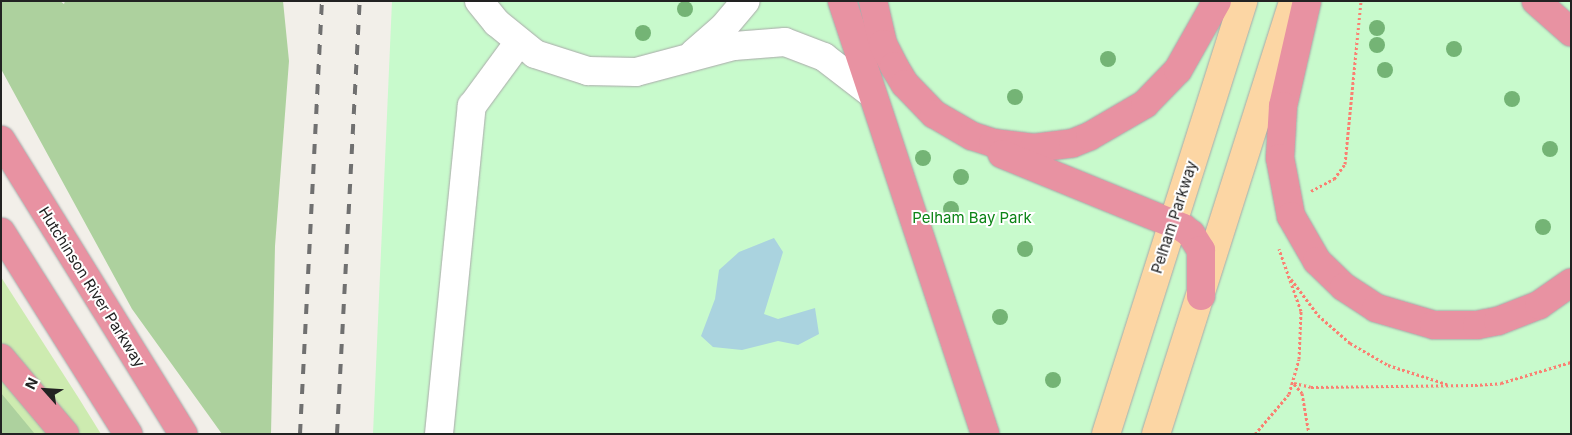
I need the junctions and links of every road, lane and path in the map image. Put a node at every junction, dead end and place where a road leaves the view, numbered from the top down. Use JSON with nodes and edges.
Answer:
{"nodes":[{"id":1,"x":479,"y":1,"type":"edge"},
{"id":2,"x":746,"y":1,"type":"edge"},
{"id":3,"x":842,"y":1,"type":"edge"},
{"id":4,"x":873,"y":1,"type":"edge"},
{"id":5,"x":1217,"y":1,"type":"edge"},
{"id":6,"x":1243,"y":1,"type":"edge"},
{"id":7,"x":1293,"y":1,"type":"edge"},
{"id":8,"x":1307,"y":1,"type":"edge"},
{"id":9,"x":1361,"y":1,"type":"edge"},
{"id":10,"x":1536,"y":1,"type":"edge"},
{"id":11,"x":1571,"y":32,"type":"edge"},
{"id":12,"x":519,"y":42,"type":"junction"},
{"id":13,"x":693,"y":55,"type":"junction"},
{"id":14,"x":872,"y":94,"type":"junction"},
{"id":15,"x":952,"y":126,"type":"junction"},
{"id":16,"x":1,"y":140,"type":"edge"},
{"id":17,"x":1286,"y":201,"type":"junction"},
{"id":18,"x":1173,"y":223,"type":"junction"},
{"id":19,"x":1,"y":232,"type":"edge"},
{"id":20,"x":1277,"y":242,"type":"dead end"},
{"id":21,"x":1289,"y":276,"type":"junction"},
{"id":22,"x":1571,"y":283,"type":"edge"},
{"id":23,"x":1201,"y":296,"type":"junction"},
{"id":24,"x":1,"y":358,"type":"edge"},
{"id":25,"x":1571,"y":362,"type":"edge"},
{"id":26,"x":1174,"y":378,"type":"junction"},
{"id":27,"x":1294,"y":383,"type":"junction"},
{"id":28,"x":1450,"y":385,"type":"junction"},
{"id":29,"x":65,"y":434,"type":"edge"},
{"id":30,"x":128,"y":434,"type":"edge"},
{"id":31,"x":183,"y":434,"type":"edge"},
{"id":32,"x":439,"y":434,"type":"edge"},
{"id":33,"x":984,"y":434,"type":"edge"},
{"id":34,"x":1106,"y":434,"type":"edge"},
{"id":35,"x":1156,"y":434,"type":"edge"},
{"id":36,"x":1163,"y":434,"type":"edge"},
{"id":37,"x":1255,"y":434,"type":"edge"},
{"id":38,"x":1309,"y":434,"type":"edge"}],
"edges":[{"from":1,"to":12,"type":"lane"},
{"from":2,"to":13,"type":"lane"},
{"from":3,"to":14,"type":"highway"},
{"from":4,"to":15,"type":"highway"},
{"from":5,"to":15,"type":"highway"},
{"from":6,"to":18,"type":"main road","name":"Pelham Parkway"},
{"from":7,"to":23,"type":"main road"},
{"from":8,"to":17,"type":"highway"},
{"from":9,"to":17,"type":"path"},
{"from":10,"to":11,"type":"highway"},
{"from":12,"to":13,"type":"lane"},
{"from":12,"to":32,"type":"lane"},
{"from":13,"to":14,"type":"lane"},
{"from":14,"to":33,"type":"highway"},
{"from":15,"to":18,"type":"highway"},
{"from":16,"to":31,"type":"highway","name":"Hutchinson River Parkway"},
{"from":17,"to":22,"type":"highway"},
{"from":18,"to":23,"type":"highway"},
{"from":18,"to":34,"type":"main road","name":"Pelham Parkway"},
{"from":19,"to":30,"type":"highway"},
{"from":20,"to":21,"type":"path"},
{"from":21,"to":27,"type":"path"},
{"from":21,"to":28,"type":"path"},
{"from":23,"to":26,"type":"main road"},
{"from":24,"to":29,"type":"highway"},
{"from":25,"to":28,"type":"path"},
{"from":26,"to":35,"type":"main road"},
{"from":26,"to":36,"type":"main road"},
{"from":27,"to":28,"type":"path"},
{"from":27,"to":37,"type":"path"},
{"from":27,"to":38,"type":"path"}]}
